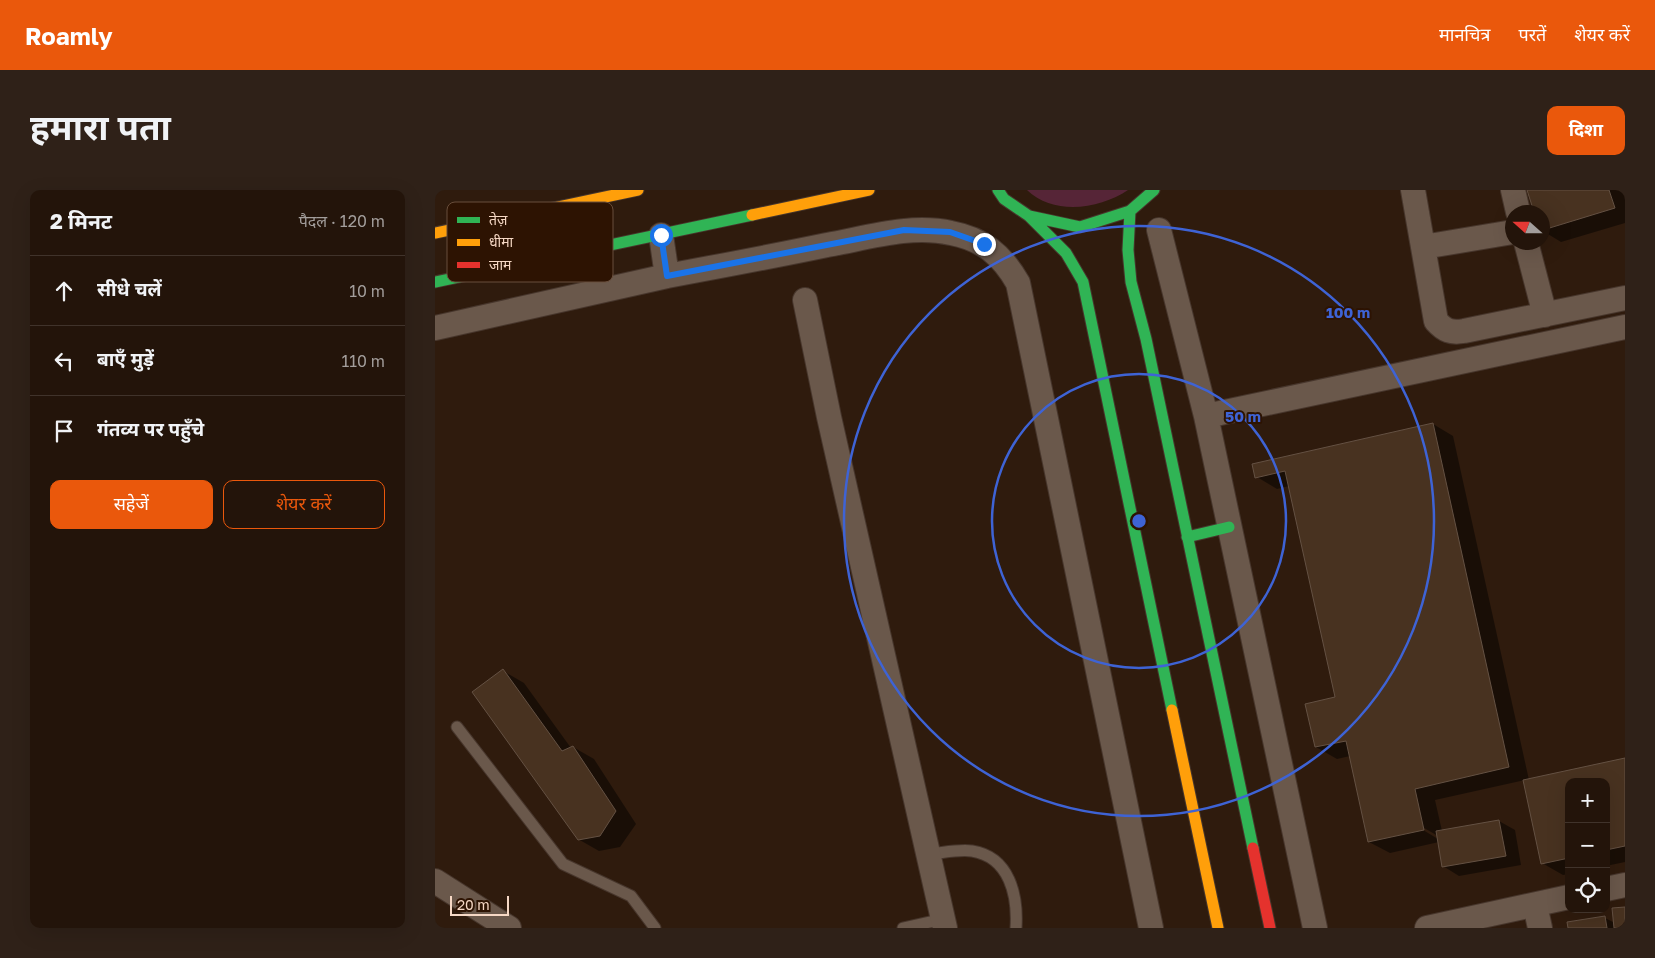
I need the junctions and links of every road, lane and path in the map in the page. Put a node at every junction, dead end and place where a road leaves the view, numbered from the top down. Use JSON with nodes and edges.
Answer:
{"nodes":[{"id":1,"x":638,"y":190,"type":"edge"},
{"id":2,"x":869,"y":190,"type":"edge"},
{"id":3,"x":1154,"y":190,"type":"edge"},
{"id":4,"x":1413,"y":190,"type":"edge"},
{"id":5,"x":1513,"y":190,"type":"edge"},
{"id":6,"x":997,"y":194,"type":"edge"},
{"id":7,"x":581,"y":202,"type":"edge"},
{"id":8,"x":1517,"y":205,"type":"edge"},
{"id":9,"x":1130,"y":211,"type":"junction"},
{"id":10,"x":1029,"y":216,"type":"junction"},
{"id":11,"x":1159,"y":230,"type":"dead end"},
{"id":12,"x":1505,"y":233,"type":"edge"},
{"id":13,"x":661,"y":235,"type":"junction"},
{"id":14,"x":613,"y":245,"type":"edge"},
{"id":15,"x":1423,"y":247,"type":"junction"},
{"id":16,"x":1528,"y":250,"type":"edge"},
{"id":17,"x":667,"y":276,"type":"junction"},
{"id":18,"x":1625,"y":298,"type":"edge"},
{"id":19,"x":805,"y":300,"type":"dead end"},
{"id":20,"x":1545,"y":315,"type":"junction"},
{"id":21,"x":1625,"y":327,"type":"edge"},
{"id":22,"x":435,"y":328,"type":"edge"},
{"id":23,"x":1206,"y":416,"type":"junction"},
{"id":24,"x":1229,"y":527,"type":"junction"},
{"id":25,"x":1187,"y":536,"type":"junction"},
{"id":26,"x":457,"y":727,"type":"dead end"},
{"id":27,"x":929,"y":854,"type":"junction"},
{"id":28,"x":435,"y":881,"type":"edge"},
{"id":29,"x":1625,"y":885,"type":"edge"},
{"id":30,"x":1610,"y":888,"type":"edge"},
{"id":31,"x":1565,"y":898,"type":"edge"},
{"id":32,"x":1535,"y":905,"type":"junction"},
{"id":33,"x":944,"y":924,"type":"edge"},
{"id":34,"x":509,"y":928,"type":"edge"},
{"id":35,"x":655,"y":928,"type":"edge"},
{"id":36,"x":903,"y":928,"type":"edge"},
{"id":37,"x":1017,"y":928,"type":"edge"},
{"id":38,"x":1151,"y":928,"type":"edge"},
{"id":39,"x":1218,"y":928,"type":"edge"},
{"id":40,"x":1270,"y":928,"type":"edge"},
{"id":41,"x":1315,"y":928,"type":"edge"},
{"id":42,"x":1427,"y":928,"type":"edge"},
{"id":43,"x":1540,"y":928,"type":"edge"}],
"edges":[{"from":1,"to":7,"type":"street"},
{"from":2,"to":13,"type":"street"},
{"from":3,"to":9,"type":"street"},
{"from":4,"to":15,"type":"street"},
{"from":5,"to":8,"type":"street"},
{"from":6,"to":10,"type":"street"},
{"from":9,"to":10,"type":"street"},
{"from":9,"to":25,"type":"street"},
{"from":10,"to":39,"type":"street"},
{"from":11,"to":23,"type":"street"},
{"from":12,"to":15,"type":"street"},
{"from":13,"to":14,"type":"street"},
{"from":13,"to":17,"type":"street"},
{"from":15,"to":20,"type":"street"},
{"from":16,"to":20,"type":"street"},
{"from":17,"to":22,"type":"street"},
{"from":17,"to":38,"type":"street"},
{"from":18,"to":20,"type":"street"},
{"from":19,"to":27,"type":"street"},
{"from":21,"to":23,"type":"street"},
{"from":23,"to":24,"type":"street"},
{"from":24,"to":25,"type":"street"},
{"from":24,"to":41,"type":"street"},
{"from":25,"to":40,"type":"street"},
{"from":26,"to":35,"type":"lane"},
{"from":27,"to":33,"type":"street"},
{"from":27,"to":37,"type":"lane"},
{"from":28,"to":34,"type":"street"},
{"from":29,"to":30,"type":"street"},
{"from":31,"to":32,"type":"street"},
{"from":32,"to":42,"type":"street"},
{"from":32,"to":43,"type":"street"},
{"from":33,"to":36,"type":"lane"}]}
